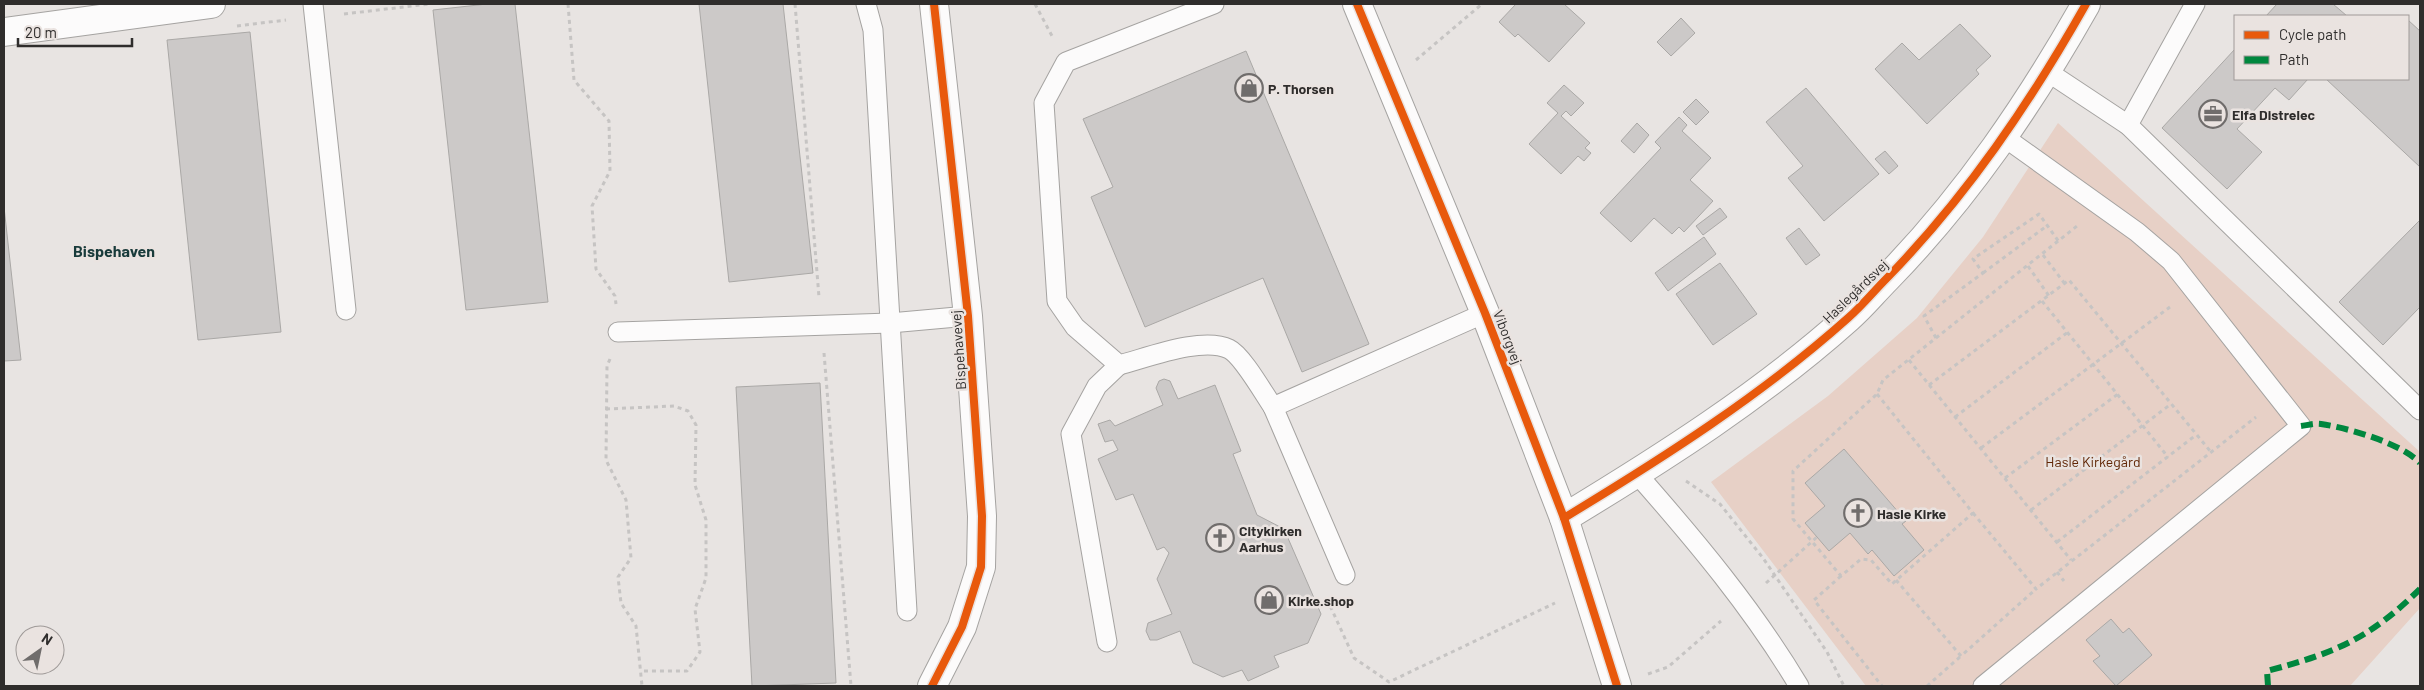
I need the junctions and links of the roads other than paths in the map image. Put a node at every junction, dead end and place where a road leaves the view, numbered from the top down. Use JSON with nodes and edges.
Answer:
{"nodes":[{"id":1,"x":211,"y":4,"type":"edge"},
{"id":2,"x":866,"y":4,"type":"edge"},
{"id":3,"x":934,"y":4,"type":"edge"},
{"id":4,"x":1214,"y":4,"type":"edge"},
{"id":5,"x":1357,"y":4,"type":"edge"},
{"id":6,"x":2086,"y":4,"type":"edge"},
{"id":7,"x":2195,"y":4,"type":"edge"},
{"id":8,"x":313,"y":10,"type":"edge"},
{"id":9,"x":4,"y":32,"type":"edge"},
{"id":10,"x":2048,"y":72,"type":"junction"},
{"id":11,"x":2128,"y":125,"type":"junction"},
{"id":12,"x":2004,"y":137,"type":"junction"},
{"id":13,"x":346,"y":310,"type":"dead end"},
{"id":14,"x":1485,"y":313,"type":"junction"},
{"id":15,"x":968,"y":316,"type":"junction"},
{"id":16,"x":890,"y":323,"type":"junction"},
{"id":17,"x":618,"y":332,"type":"dead end"},
{"id":18,"x":1119,"y":365,"type":"junction"},
{"id":19,"x":1273,"y":407,"type":"junction"},
{"id":20,"x":2420,"y":410,"type":"edge"},
{"id":21,"x":1646,"y":468,"type":"junction"},
{"id":22,"x":1564,"y":518,"type":"junction"},
{"id":23,"x":1344,"y":575,"type":"dead end"},
{"id":24,"x":907,"y":611,"type":"dead end"},
{"id":25,"x":1108,"y":642,"type":"dead end"},
{"id":26,"x":938,"y":684,"type":"edge"},
{"id":27,"x":1617,"y":686,"type":"edge"},
{"id":28,"x":1799,"y":686,"type":"edge"},
{"id":29,"x":1983,"y":686,"type":"edge"}],
"edges":[{"from":1,"to":9,"type":"street"},
{"from":2,"to":16,"type":"lane"},
{"from":3,"to":15,"type":"street","name":"Bispehavevej"},
{"from":4,"to":18,"type":"lane"},
{"from":5,"to":14,"type":"street","name":"Viborgvej"},
{"from":6,"to":10,"type":"street","name":"Haslegårdsvej"},
{"from":7,"to":11,"type":"lane"},
{"from":8,"to":13,"type":"lane"},
{"from":10,"to":11,"type":"lane"},
{"from":10,"to":12,"type":"street","name":"Haslegårdsvej"},
{"from":11,"to":20,"type":"lane"},
{"from":12,"to":21,"type":"street","name":"Haslegårdsvej"},
{"from":12,"to":29,"type":"lane"},
{"from":14,"to":19,"type":"lane"},
{"from":14,"to":22,"type":"street","name":"Viborgvej"},
{"from":15,"to":16,"type":"lane"},
{"from":15,"to":26,"type":"street","name":"Bispehavevej"},
{"from":16,"to":17,"type":"lane"},
{"from":16,"to":24,"type":"lane"},
{"from":18,"to":19,"type":"lane"},
{"from":18,"to":25,"type":"lane"},
{"from":19,"to":23,"type":"lane"},
{"from":21,"to":22,"type":"street","name":"Haslegårdsvej"},
{"from":21,"to":28,"type":"lane"},
{"from":22,"to":27,"type":"street","name":"Viborgvej"}]}
